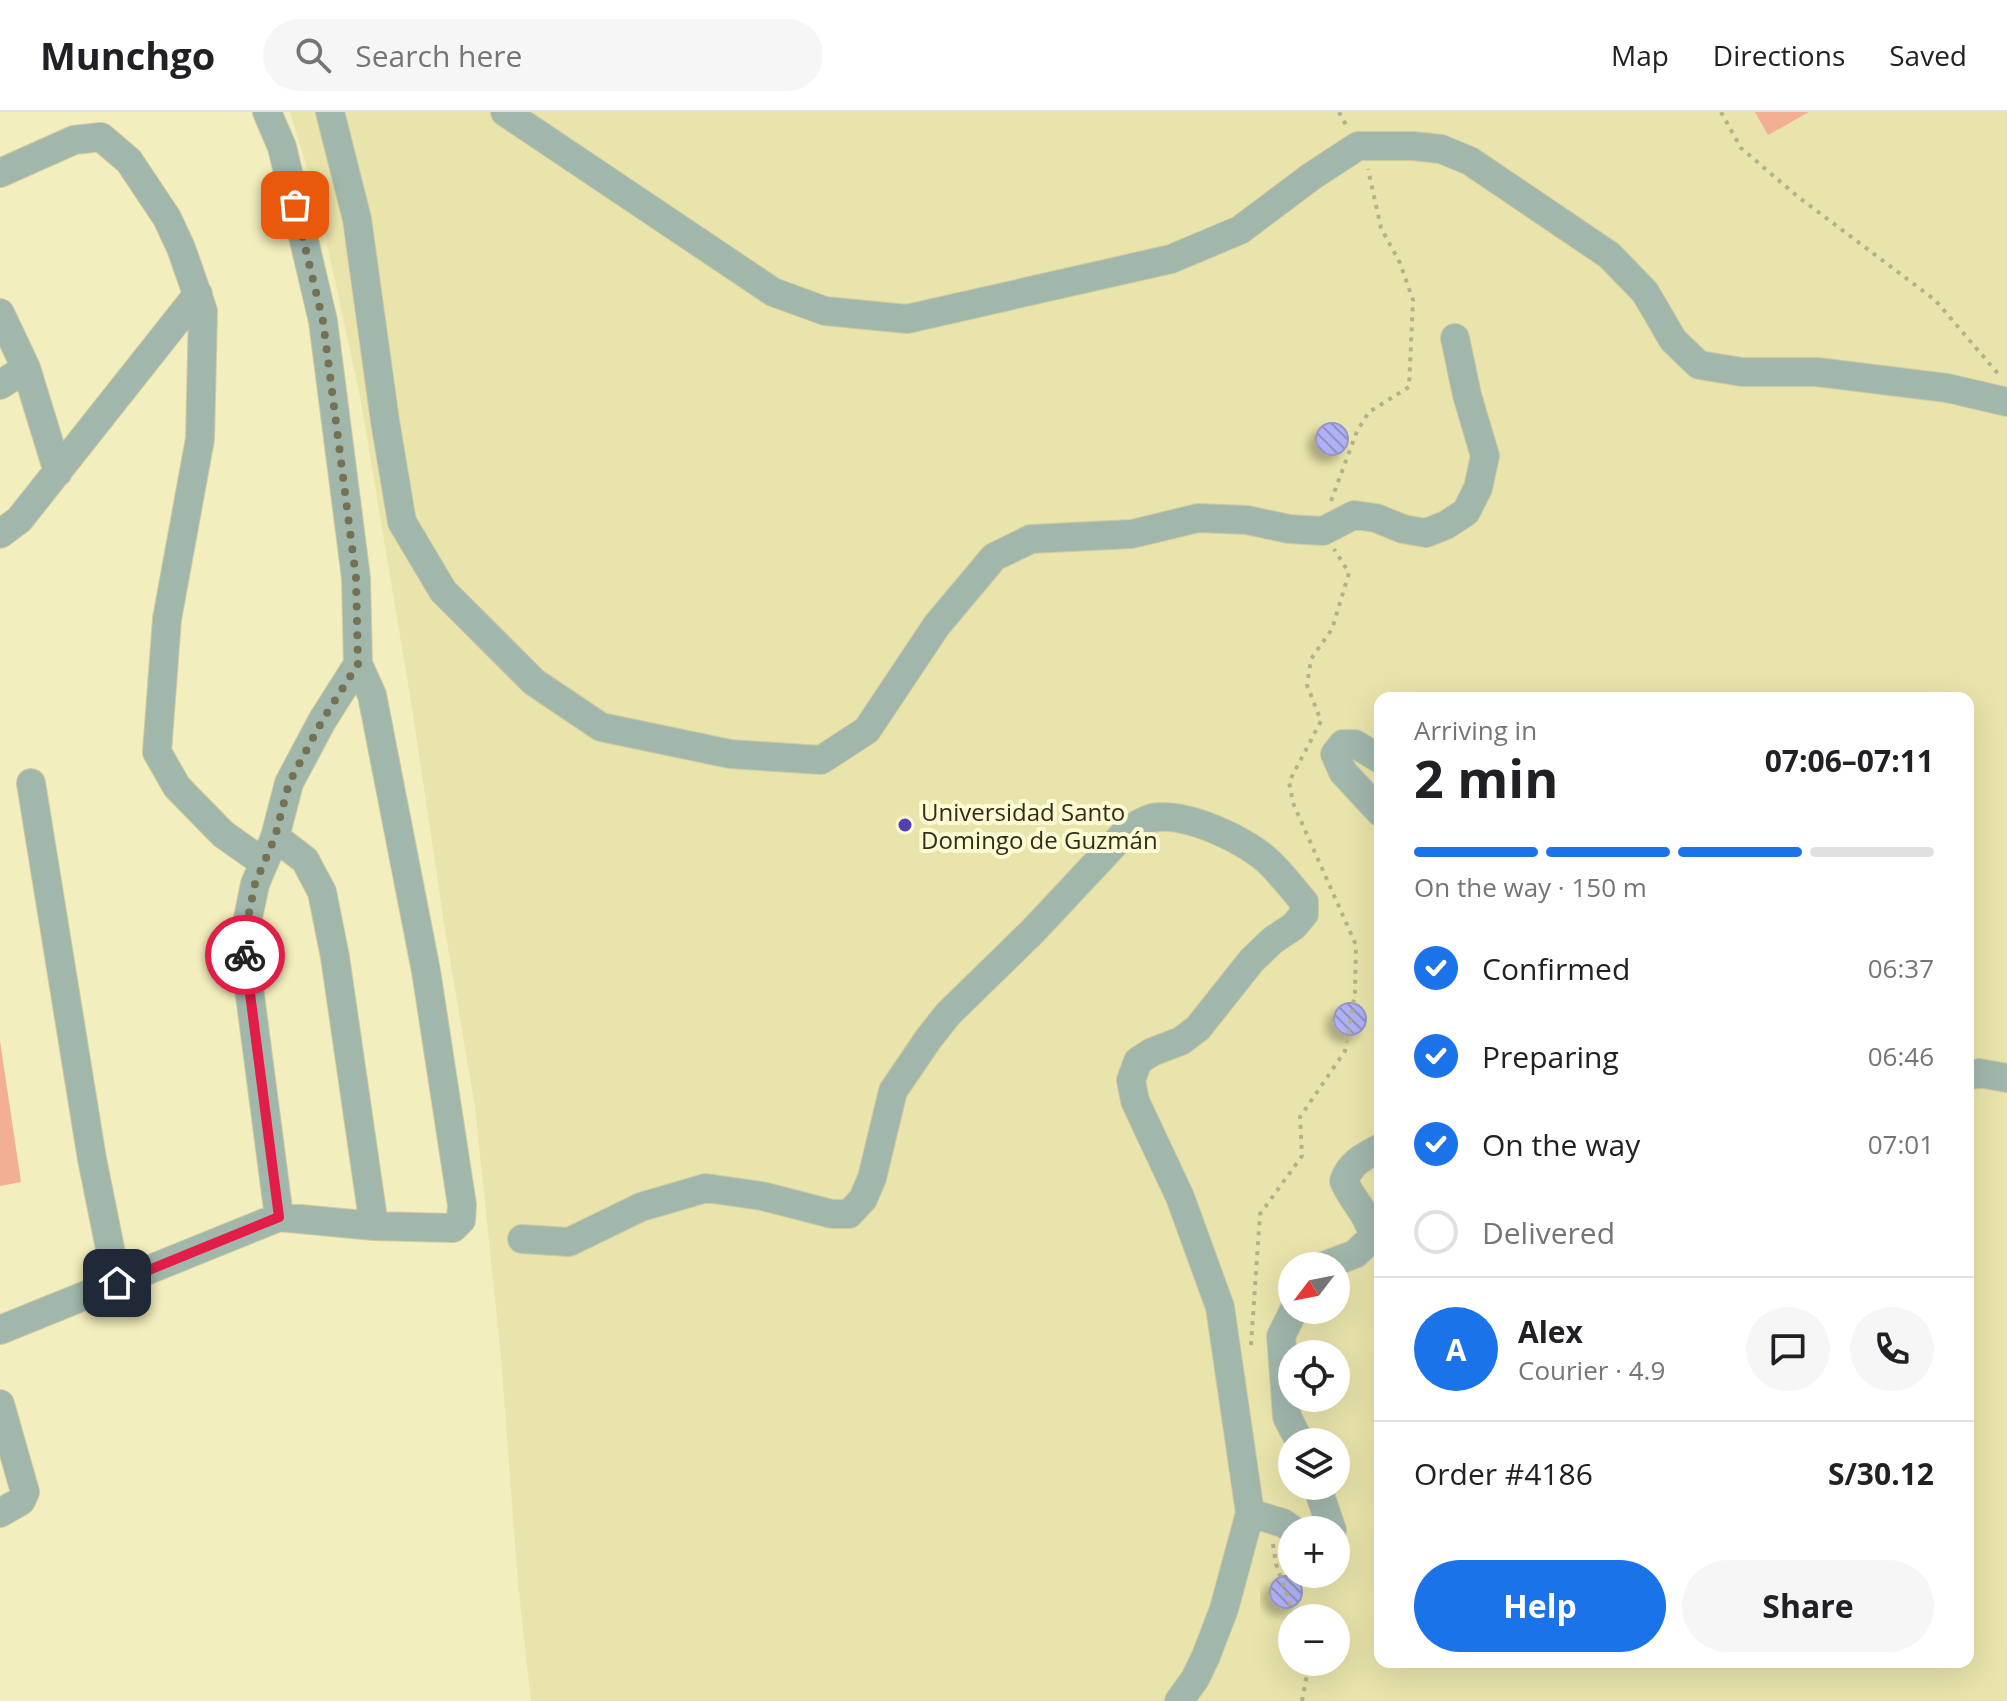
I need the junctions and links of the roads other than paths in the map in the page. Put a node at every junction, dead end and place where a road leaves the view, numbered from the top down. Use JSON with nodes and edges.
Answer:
{"nodes":[{"id":1,"x":267,"y":112,"type":"edge"},
{"id":2,"x":330,"y":112,"type":"edge"},
{"id":3,"x":505,"y":112,"type":"edge"},
{"id":4,"x":0,"y":173,"type":"edge"},
{"id":5,"x":198,"y":294,"type":"junction"},
{"id":6,"x":0,"y":313,"type":"edge"},
{"id":7,"x":1455,"y":338,"type":"dead end"},
{"id":8,"x":26,"y":368,"type":"junction"},
{"id":9,"x":0,"y":385,"type":"edge"},
{"id":10,"x":2007,"y":402,"type":"edge"},
{"id":11,"x":58,"y":472,"type":"junction"},
{"id":12,"x":0,"y":534,"type":"edge"},
{"id":13,"x":358,"y":664,"type":"junction"},
{"id":14,"x":1374,"y":755,"type":"edge"},
{"id":15,"x":31,"y":783,"type":"dead end"},
{"id":16,"x":1374,"y":806,"type":"edge"},
{"id":17,"x":275,"y":837,"type":"junction"},
{"id":18,"x":264,"y":863,"type":"junction"},
{"id":19,"x":1974,"y":1074,"type":"edge"},
{"id":20,"x":2007,"y":1078,"type":"edge"},
{"id":21,"x":1374,"y":1152,"type":"edge"},
{"id":22,"x":279,"y":1217,"type":"junction"},
{"id":23,"x":374,"y":1226,"type":"junction"},
{"id":24,"x":522,"y":1239,"type":"dead end"},
{"id":25,"x":1350,"y":1256,"type":"edge"},
{"id":26,"x":117,"y":1283,"type":"junction"},
{"id":27,"x":1287,"y":1324,"type":"edge"},
{"id":28,"x":0,"y":1330,"type":"edge"},
{"id":29,"x":0,"y":1404,"type":"edge"},
{"id":30,"x":1293,"y":1428,"type":"edge"},
{"id":31,"x":0,"y":1513,"type":"edge"},
{"id":32,"x":1271,"y":1520,"type":"edge"},
{"id":33,"x":1179,"y":1701,"type":"edge"}],
"edges":[{"from":1,"to":13,"type":"street"},
{"from":2,"to":7,"type":"street"},
{"from":3,"to":10,"type":"street"},
{"from":4,"to":5,"type":"street"},
{"from":5,"to":11,"type":"street"},
{"from":5,"to":18,"type":"street"},
{"from":6,"to":8,"type":"street"},
{"from":8,"to":9,"type":"street"},
{"from":8,"to":11,"type":"street"},
{"from":11,"to":12,"type":"street"},
{"from":13,"to":17,"type":"street"},
{"from":13,"to":23,"type":"street"},
{"from":14,"to":16,"type":"street"},
{"from":15,"to":26,"type":"street"},
{"from":17,"to":18,"type":"street"},
{"from":17,"to":23,"type":"street"},
{"from":18,"to":22,"type":"street"},
{"from":19,"to":20,"type":"street"},
{"from":21,"to":25,"type":"street"},
{"from":22,"to":23,"type":"street"},
{"from":22,"to":26,"type":"street"},
{"from":24,"to":32,"type":"street"},
{"from":26,"to":28,"type":"street"},
{"from":27,"to":30,"type":"street"},
{"from":29,"to":31,"type":"street"},
{"from":32,"to":33,"type":"street"}]}
